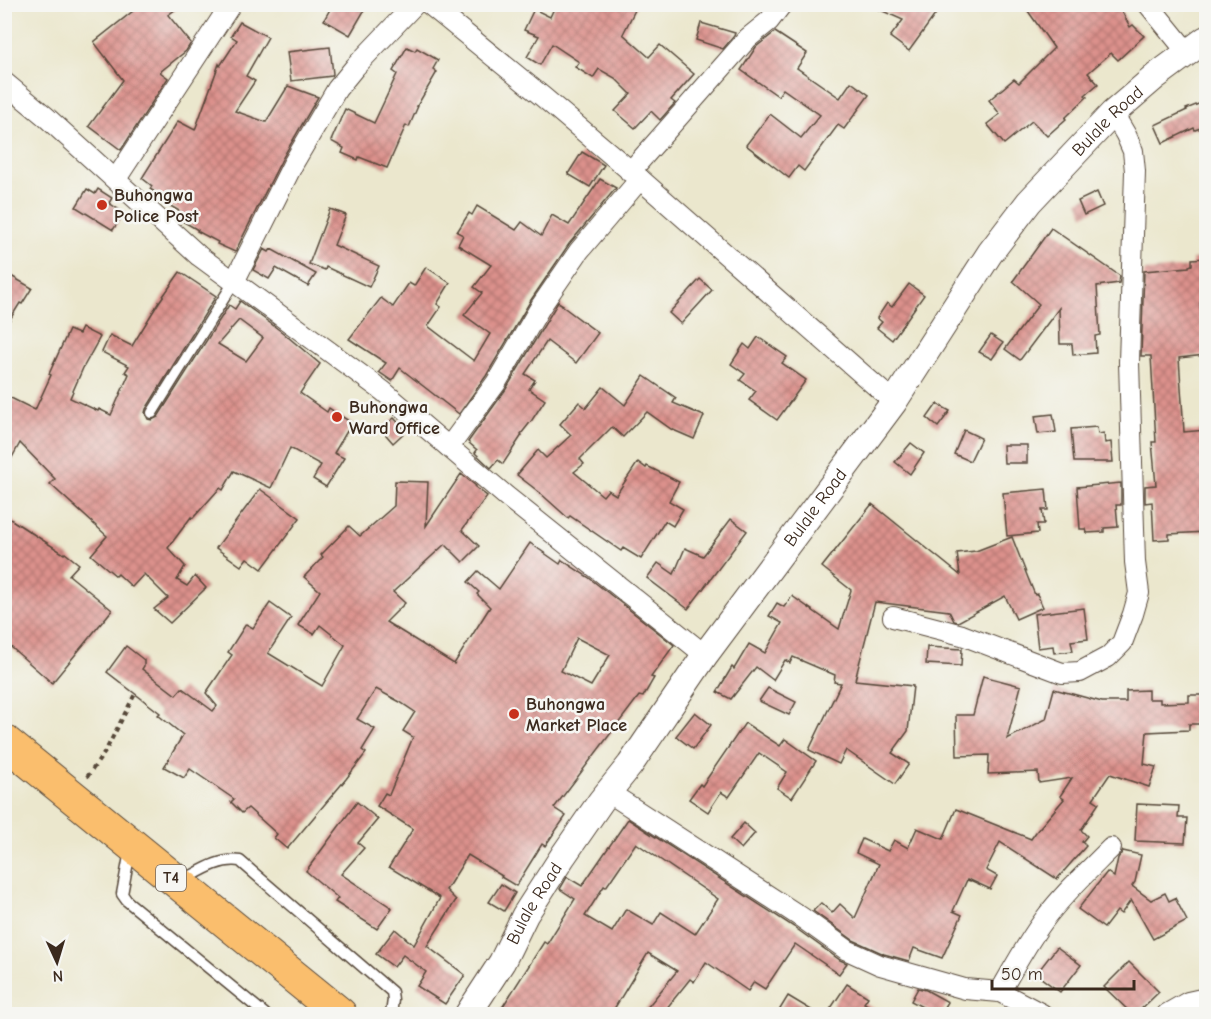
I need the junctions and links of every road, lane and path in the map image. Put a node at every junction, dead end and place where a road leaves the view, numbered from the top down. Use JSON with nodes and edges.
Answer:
{"nodes":[{"id":1,"x":231,"y":4,"type":"edge"},
{"id":2,"x":415,"y":4,"type":"edge"},
{"id":3,"x":429,"y":4,"type":"edge"},
{"id":4,"x":782,"y":4,"type":"edge"},
{"id":5,"x":1148,"y":4,"type":"edge"},
{"id":6,"x":1197,"y":46,"type":"edge"},
{"id":7,"x":4,"y":82,"type":"edge"},
{"id":8,"x":1113,"y":113,"type":"junction"},
{"id":9,"x":634,"y":175,"type":"junction"},
{"id":10,"x":116,"y":179,"type":"junction"},
{"id":11,"x":234,"y":282,"type":"junction"},
{"id":12,"x":894,"y":402,"type":"junction"},
{"id":13,"x":152,"y":413,"type":"dead end"},
{"id":14,"x":449,"y":447,"type":"junction"},
{"id":15,"x":893,"y":617,"type":"dead end"},
{"id":16,"x":705,"y":655,"type":"junction"},
{"id":17,"x":136,"y":692,"type":"dead end"},
{"id":18,"x":4,"y":741,"type":"edge"},
{"id":19,"x":608,"y":792,"type":"junction"},
{"id":20,"x":73,"y":797,"type":"junction"},
{"id":21,"x":131,"y":845,"type":"junction"},
{"id":22,"x":1110,"y":848,"type":"dead end"},
{"id":23,"x":178,"y":883,"type":"junction"},
{"id":24,"x":1000,"y":992,"type":"junction"},
{"id":25,"x":1206,"y":998,"type":"edge"},
{"id":26,"x":332,"y":1013,"type":"edge"},
{"id":27,"x":265,"y":1014,"type":"edge"},
{"id":28,"x":391,"y":1014,"type":"edge"},
{"id":29,"x":468,"y":1014,"type":"edge"},
{"id":30,"x":1042,"y":1014,"type":"edge"},
{"id":31,"x":1167,"y":1014,"type":"edge"}],
"edges":[{"from":1,"to":10,"type":"street"},
{"from":2,"to":11,"type":"street"},
{"from":3,"to":9,"type":"street"},
{"from":4,"to":9,"type":"street"},
{"from":5,"to":6,"type":"street"},
{"from":6,"to":8,"type":"street","name":"Bulale Road"},
{"from":7,"to":10,"type":"street"},
{"from":8,"to":12,"type":"street","name":"Bulale Road"},
{"from":8,"to":15,"type":"street"},
{"from":9,"to":12,"type":"street"},
{"from":9,"to":14,"type":"street"},
{"from":10,"to":11,"type":"street"},
{"from":11,"to":13,"type":"lane"},
{"from":11,"to":14,"type":"street"},
{"from":12,"to":16,"type":"street","name":"Bulale Road"},
{"from":14,"to":16,"type":"street"},
{"from":16,"to":19,"type":"street","name":"Bulale Road"},
{"from":17,"to":20,"type":"path"},
{"from":18,"to":20,"type":"highway","number":"T4"},
{"from":19,"to":24,"type":"street"},
{"from":19,"to":29,"type":"street","name":"Bulale Road"},
{"from":20,"to":21,"type":"highway","number":"T4"},
{"from":21,"to":23,"type":"highway","number":"T4"},
{"from":21,"to":27,"type":"lane"},
{"from":22,"to":24,"type":"street"},
{"from":23,"to":26,"type":"highway","number":"T4"},
{"from":23,"to":28,"type":"lane"},
{"from":24,"to":30,"type":"street"},
{"from":25,"to":31,"type":"street"}]}
